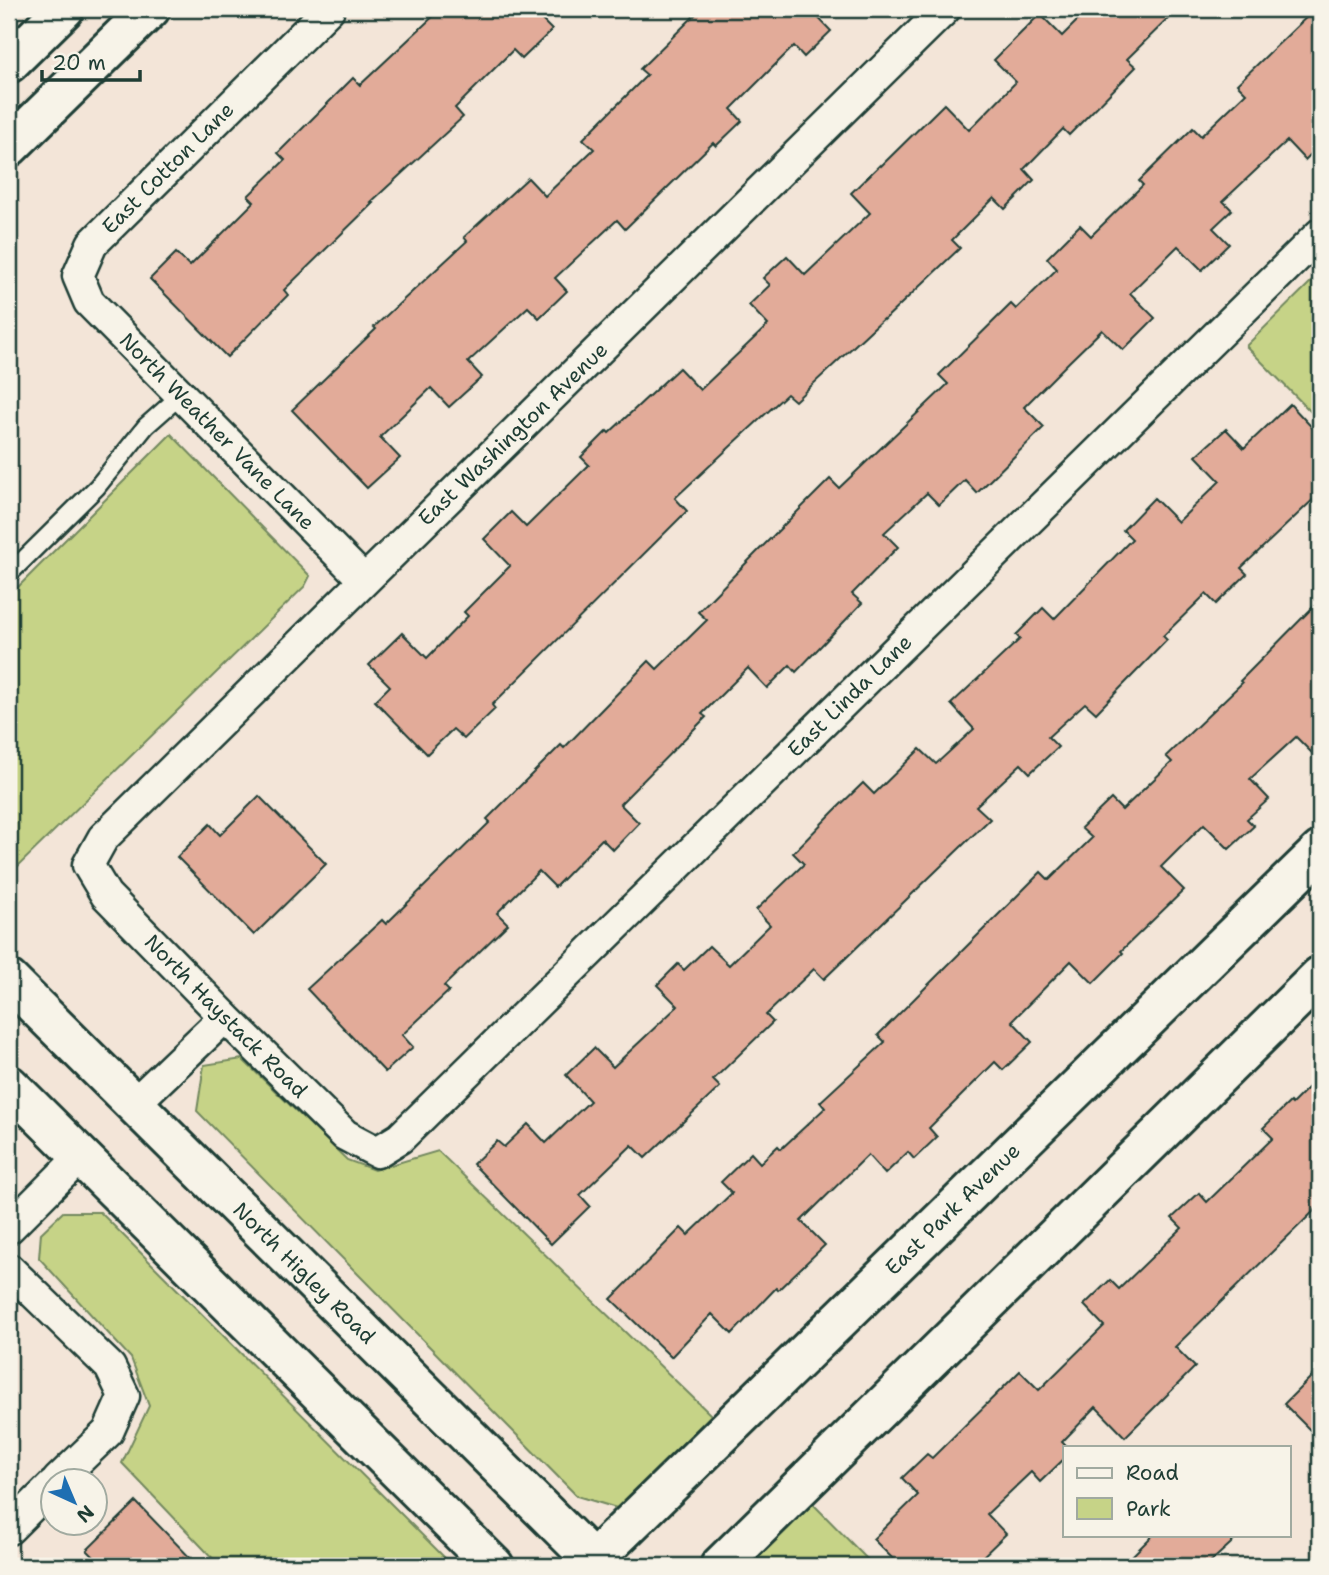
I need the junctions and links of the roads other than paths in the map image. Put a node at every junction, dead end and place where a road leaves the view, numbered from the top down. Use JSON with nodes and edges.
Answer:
{"nodes":[{"id":1,"x":64,"y":9,"type":"edge"},
{"id":2,"x":150,"y":9,"type":"edge"},
{"id":3,"x":329,"y":9,"type":"edge"},
{"id":4,"x":946,"y":9,"type":"edge"},
{"id":5,"x":9,"y":63,"type":"edge"},
{"id":6,"x":9,"y":147,"type":"edge"},
{"id":7,"x":1320,"y":234,"type":"edge"},
{"id":8,"x":78,"y":276,"type":"joint"},
{"id":9,"x":181,"y":395,"type":"junction"},
{"id":10,"x":9,"y":575,"type":"edge"},
{"id":11,"x":364,"y":580,"type":"junction"},
{"id":12,"x":1320,"y":851,"type":"edge"},
{"id":13,"x":88,"y":865,"type":"joint"},
{"id":14,"x":1320,"y":976,"type":"edge"},
{"id":15,"x":9,"y":980,"type":"edge"},
{"id":16,"x":226,"y":1017,"type":"junction"},
{"id":17,"x":9,"y":1085,"type":"edge"},
{"id":18,"x":134,"y":1104,"type":"junction"},
{"id":19,"x":377,"y":1152,"type":"joint"},
{"id":20,"x":81,"y":1156,"type":"junction"},
{"id":21,"x":9,"y":1228,"type":"edge"},
{"id":22,"x":9,"y":1269,"type":"edge"},
{"id":23,"x":73,"y":1466,"type":"edge"},
{"id":24,"x":38,"y":1500,"type":"edge"},
{"id":25,"x":9,"y":1529,"type":"edge"},
{"id":26,"x":593,"y":1564,"type":"edge"},
{"id":27,"x":494,"y":1566,"type":"edge"},
{"id":28,"x":720,"y":1566,"type":"edge"}],
"edges":[{"from":1,"to":5,"type":"street"},
{"from":2,"to":6,"type":"street"},
{"from":3,"to":8,"type":"street","name":"East Cotton Lane"},
{"from":4,"to":11,"type":"street","name":"East Washington Avenue"},
{"from":7,"to":19,"type":"street","name":"East Linda Lane"},
{"from":8,"to":9,"type":"street","name":"North Weather Vane Lane"},
{"from":9,"to":10,"type":"lane"},
{"from":9,"to":11,"type":"street","name":"North Weather Vane Lane"},
{"from":11,"to":13,"type":"street","name":"East Washington Avenue"},
{"from":12,"to":26,"type":"street","name":"East Park Avenue"},
{"from":13,"to":16,"type":"street","name":"North Haystack Road"},
{"from":14,"to":28,"type":"street"},
{"from":15,"to":18,"type":"street","name":"North Higley Road"},
{"from":16,"to":18,"type":"street"},
{"from":16,"to":19,"type":"street","name":"North Haystack Road"},
{"from":17,"to":20,"type":"street"},
{"from":18,"to":26,"type":"street","name":"North Higley Road"},
{"from":20,"to":21,"type":"street"},
{"from":20,"to":27,"type":"street"},
{"from":22,"to":23,"type":"street"},
{"from":24,"to":25,"type":"street"}]}
